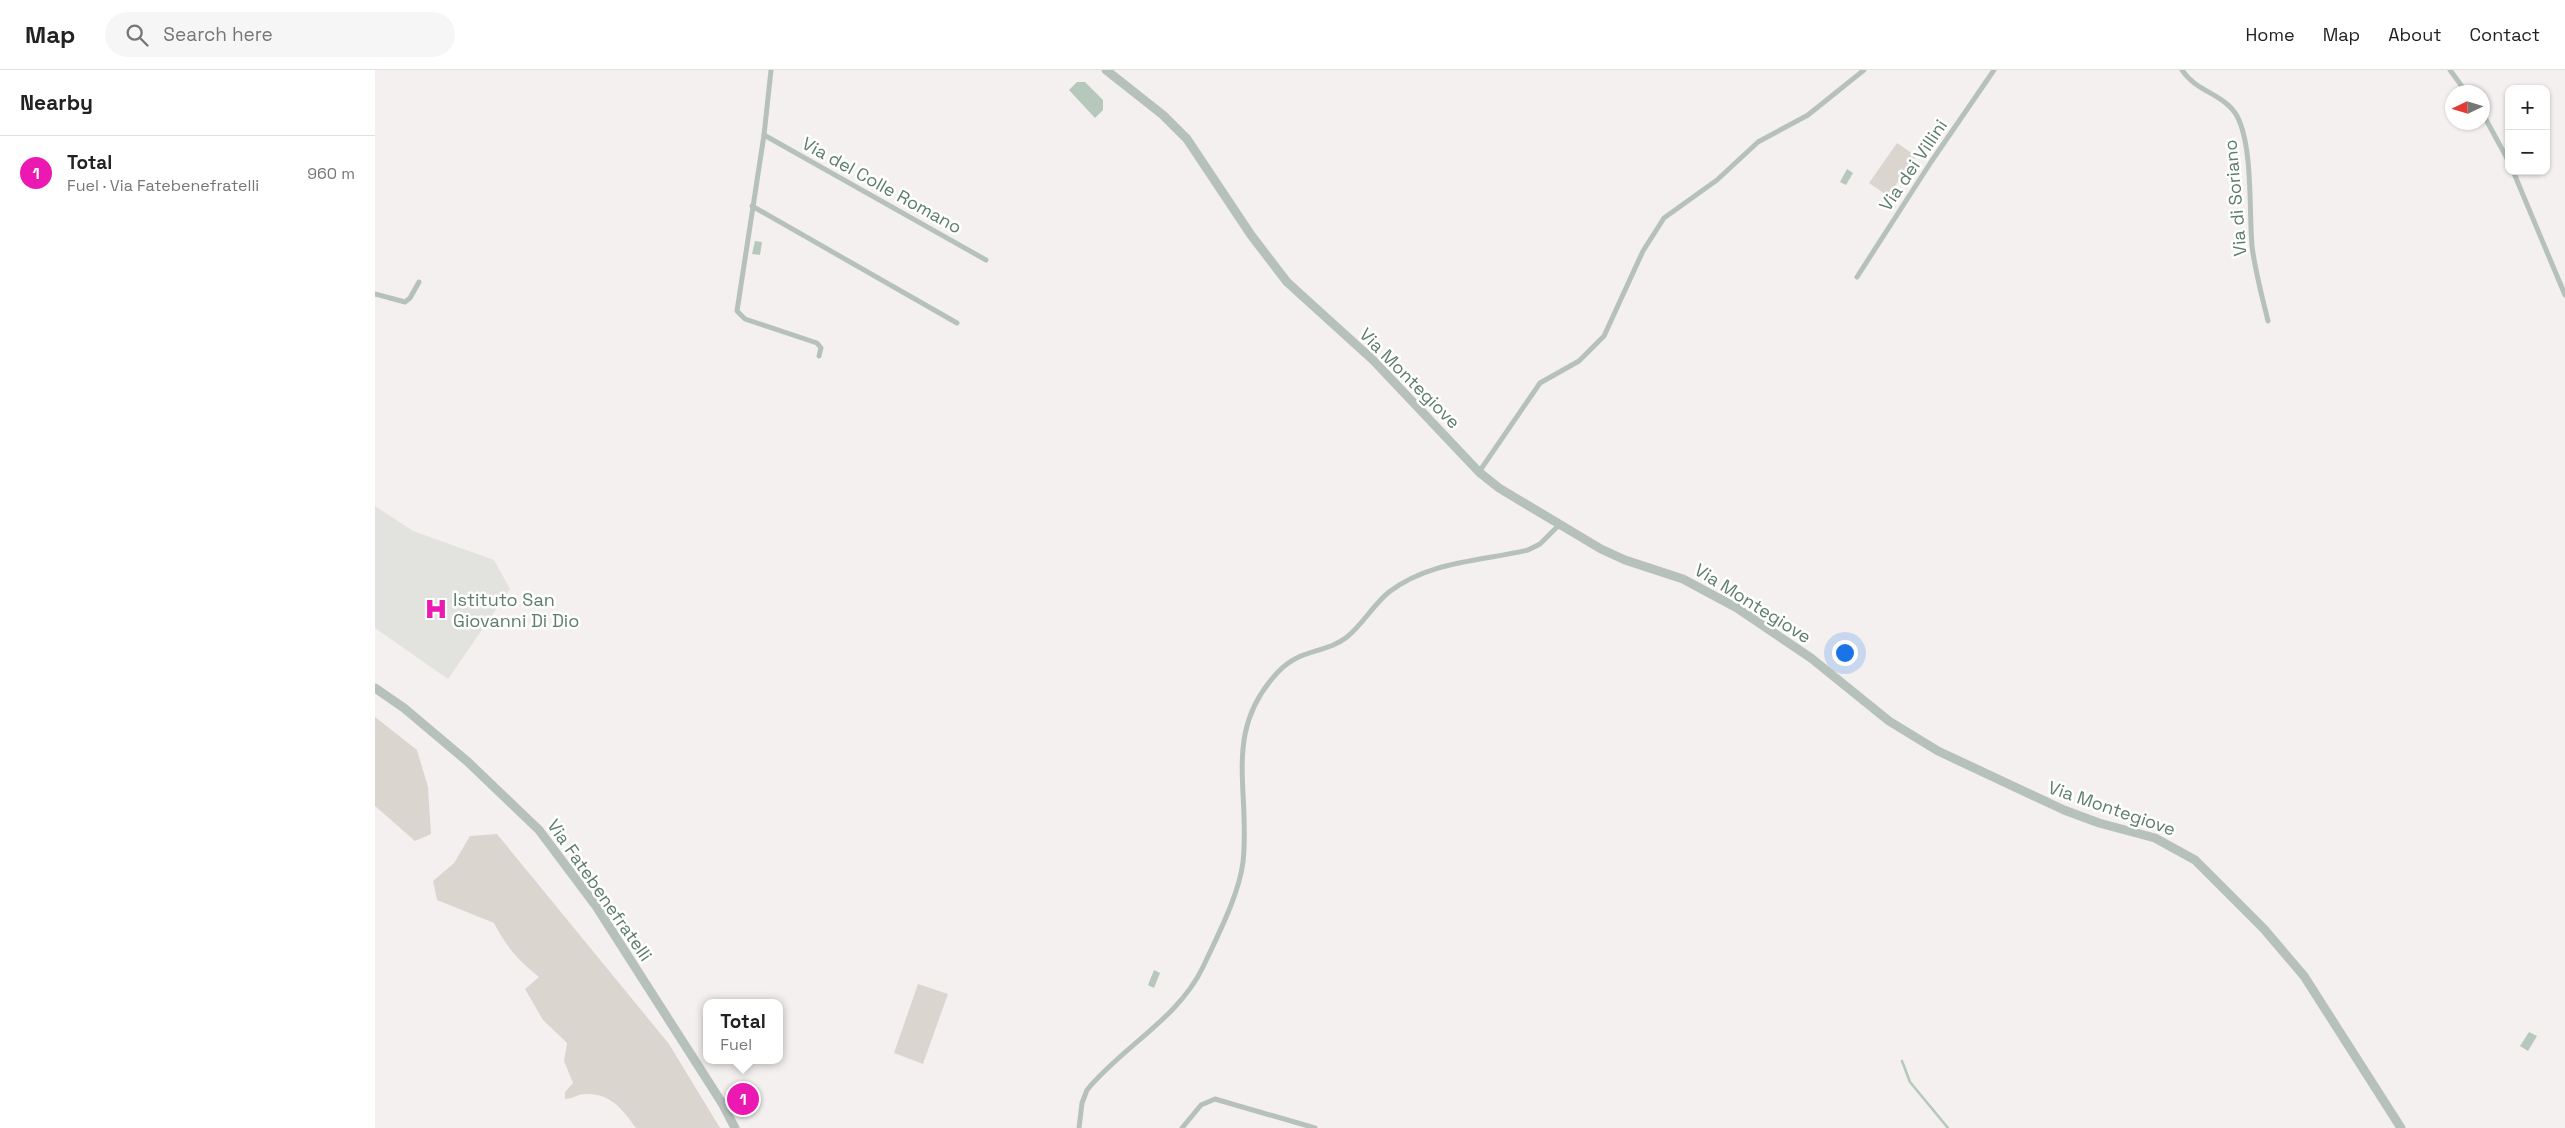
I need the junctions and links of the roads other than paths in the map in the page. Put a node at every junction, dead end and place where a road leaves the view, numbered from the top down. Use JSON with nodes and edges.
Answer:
{"nodes":[{"id":1,"x":771,"y":70,"type":"edge"},
{"id":2,"x":1106,"y":70,"type":"edge"},
{"id":3,"x":1864,"y":70,"type":"edge"},
{"id":4,"x":1994,"y":70,"type":"edge"},
{"id":5,"x":2182,"y":70,"type":"edge"},
{"id":6,"x":2450,"y":70,"type":"edge"},
{"id":7,"x":2462,"y":85,"type":"edge"},
{"id":8,"x":2490,"y":127,"type":"edge"},
{"id":9,"x":764,"y":134,"type":"junction"},
{"id":10,"x":2505,"y":155,"type":"edge"},
{"id":11,"x":2515,"y":175,"type":"edge"},
{"id":12,"x":752,"y":206,"type":"junction"},
{"id":13,"x":986,"y":260,"type":"dead end"},
{"id":14,"x":1857,"y":277,"type":"dead end"},
{"id":15,"x":419,"y":282,"type":"dead end"},
{"id":16,"x":375,"y":294,"type":"edge"},
{"id":17,"x":2565,"y":295,"type":"edge"},
{"id":18,"x":2268,"y":321,"type":"dead end"},
{"id":19,"x":957,"y":323,"type":"dead end"},
{"id":20,"x":819,"y":356,"type":"dead end"},
{"id":21,"x":1479,"y":472,"type":"junction"},
{"id":22,"x":1559,"y":525,"type":"junction"},
{"id":23,"x":375,"y":688,"type":"edge"},
{"id":24,"x":735,"y":1128,"type":"edge"},
{"id":25,"x":1079,"y":1128,"type":"edge"},
{"id":26,"x":1182,"y":1128,"type":"edge"},
{"id":27,"x":1315,"y":1128,"type":"edge"},
{"id":28,"x":2401,"y":1128,"type":"edge"}],
"edges":[{"from":1,"to":9,"type":"street"},
{"from":2,"to":21,"type":"street","name":"Via Montegiove"},
{"from":3,"to":21,"type":"street"},
{"from":4,"to":14,"type":"street","name":"Via dei Villini"},
{"from":5,"to":18,"type":"street","name":"Via di Soriano"},
{"from":6,"to":7,"type":"street"},
{"from":8,"to":10,"type":"street"},
{"from":9,"to":12,"type":"street"},
{"from":9,"to":13,"type":"street","name":"Via del Colle Romano"},
{"from":11,"to":17,"type":"street"},
{"from":12,"to":19,"type":"street"},
{"from":12,"to":20,"type":"street"},
{"from":15,"to":16,"type":"street"},
{"from":21,"to":22,"type":"street","name":"Via Montegiove"},
{"from":22,"to":25,"type":"street"},
{"from":22,"to":28,"type":"street","name":"Via Montegiove"},
{"from":23,"to":24,"type":"street","name":"Via Fatebenefratelli"},
{"from":26,"to":27,"type":"street"}]}
